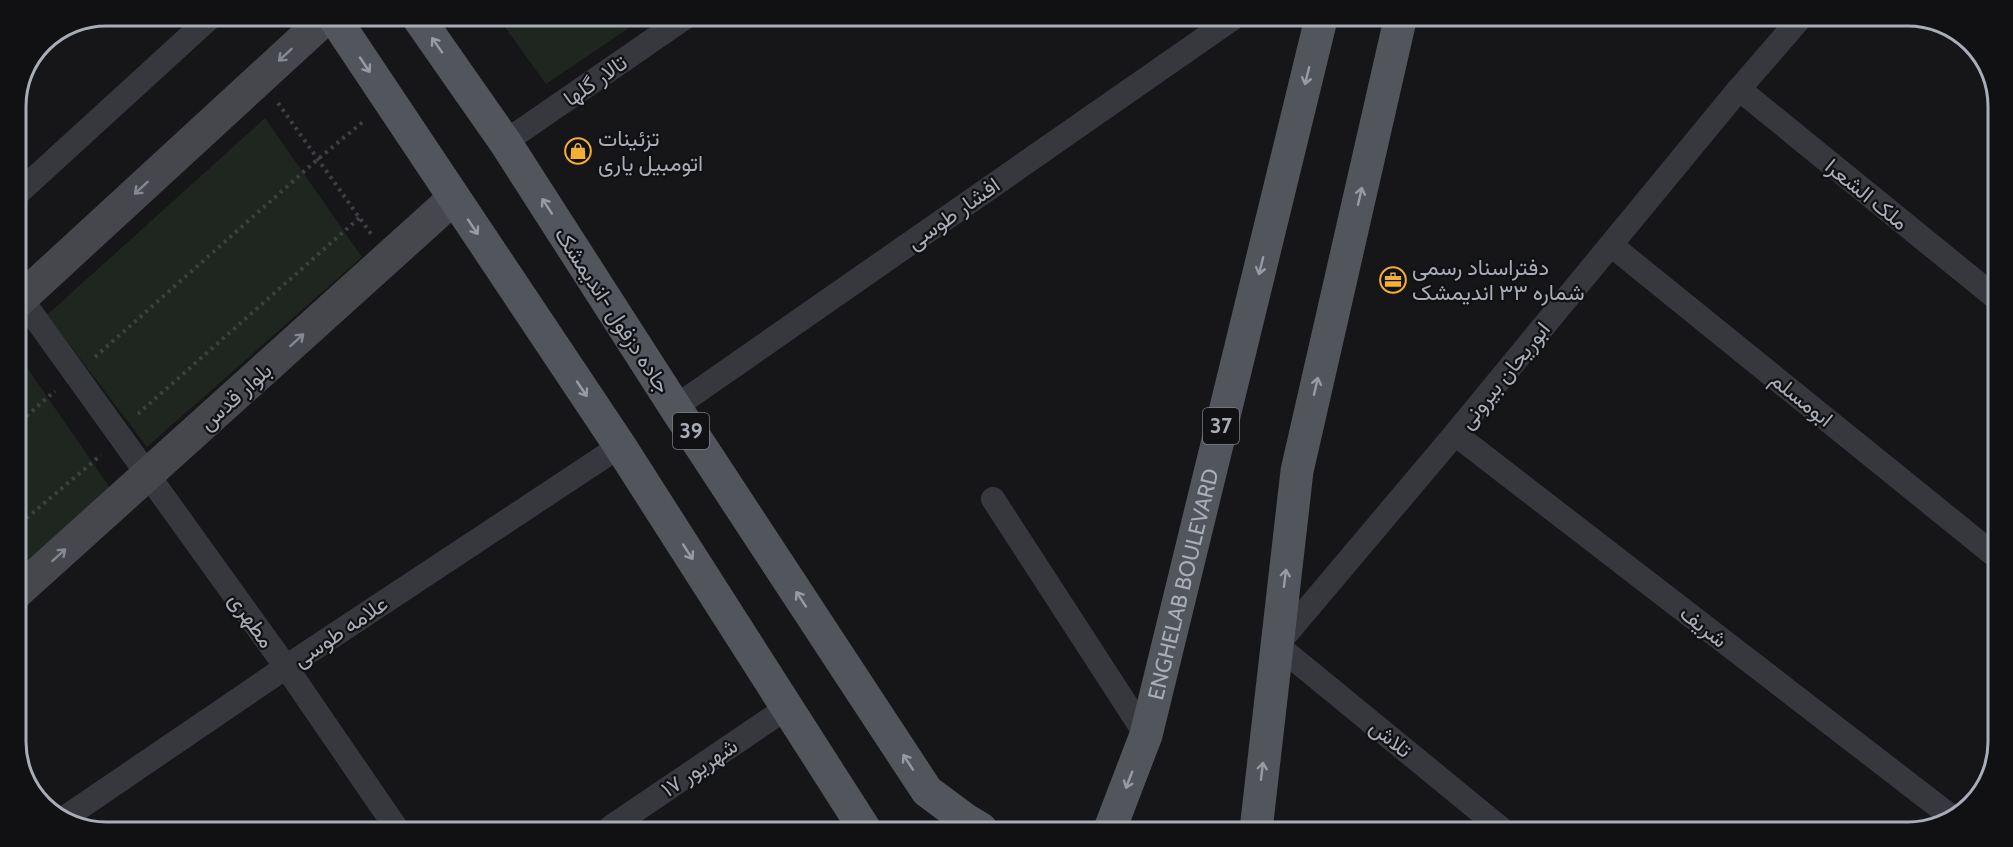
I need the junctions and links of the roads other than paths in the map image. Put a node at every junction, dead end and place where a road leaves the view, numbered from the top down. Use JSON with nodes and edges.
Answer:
{"nodes":[{"id":1,"x":201,"y":26,"type":"edge"},
{"id":2,"x":317,"y":26,"type":"edge"},
{"id":3,"x":340,"y":26,"type":"edge"},
{"id":4,"x":424,"y":26,"type":"edge"},
{"id":5,"x":673,"y":26,"type":"edge"},
{"id":6,"x":1222,"y":26,"type":"edge"},
{"id":7,"x":1320,"y":26,"type":"edge"},
{"id":8,"x":1399,"y":26,"type":"edge"},
{"id":9,"x":1794,"y":26,"type":"edge"},
{"id":10,"x":1739,"y":89,"type":"junction"},
{"id":11,"x":505,"y":142,"type":"junction"},
{"id":12,"x":26,"y":186,"type":"edge"},
{"id":13,"x":454,"y":198,"type":"junction"},
{"id":14,"x":1611,"y":245,"type":"junction"},
{"id":15,"x":26,"y":290,"type":"edge"},
{"id":16,"x":1987,"y":291,"type":"edge"},
{"id":17,"x":26,"y":310,"type":"edge"},
{"id":18,"x":675,"y":407,"type":"junction"},
{"id":19,"x":1455,"y":434,"type":"junction"},
{"id":20,"x":620,"y":446,"type":"junction"},
{"id":21,"x":149,"y":474,"type":"junction"},
{"id":22,"x":993,"y":499,"type":"dead end"},
{"id":23,"x":1988,"y":550,"type":"edge"},
{"id":24,"x":26,"y":584,"type":"edge"},
{"id":25,"x":1277,"y":645,"type":"junction"},
{"id":26,"x":286,"y":667,"type":"junction"},
{"id":27,"x":788,"y":707,"type":"junction"},
{"id":28,"x":1146,"y":735,"type":"junction"},
{"id":29,"x":927,"y":791,"type":"junction"},
{"id":30,"x":1945,"y":812,"type":"edge"},
{"id":31,"x":71,"y":813,"type":"edge"},
{"id":32,"x":392,"y":822,"type":"edge"},
{"id":33,"x":618,"y":822,"type":"edge"},
{"id":34,"x":860,"y":822,"type":"edge"},
{"id":35,"x":947,"y":822,"type":"edge"},
{"id":36,"x":969,"y":822,"type":"edge"},
{"id":37,"x":1113,"y":822,"type":"edge"},
{"id":38,"x":1257,"y":822,"type":"edge"},
{"id":39,"x":1493,"y":822,"type":"edge"}],
"edges":[{"from":1,"to":12,"type":"street"},
{"from":2,"to":15,"type":"main road","one_way":true},
{"from":3,"to":13,"type":"main road","one_way":true},
{"from":11,"to":4,"type":"main road","name":"جاده دزفول -اندیمشک","number":"39","one_way":true},
{"from":5,"to":11,"type":"street","name":"تالار گلها"},
{"from":6,"to":18,"type":"street","name":"افشار طوسی"},
{"from":7,"to":28,"type":"main road","name":"ENGHELAB BOULEVARD","number":"37","one_way":true},
{"from":25,"to":8,"type":"main road","one_way":true},
{"from":9,"to":10,"type":"street","name":"ابوریحان بیرونی"},
{"from":10,"to":14,"type":"street","name":"ابوریحان بیرونی"},
{"from":10,"to":16,"type":"street","name":"ملک الشعرا"},
{"from":18,"to":11,"type":"main road","name":"جاده دزفول -اندیمشک","number":"39","one_way":true},
{"from":13,"to":20,"type":"main road","one_way":true},
{"from":21,"to":13,"type":"main road","name":"بلوار قدس","one_way":true},
{"from":14,"to":19,"type":"street","name":"ابوریحان بیرونی"},
{"from":14,"to":23,"type":"street","name":"ابومسلم"},
{"from":17,"to":21,"type":"street","name":"مطهری"},
{"from":29,"to":18,"type":"main road","name":"جاده دزفول -اندیمشک","number":"39","one_way":true},
{"from":19,"to":25,"type":"street","name":"ابوریحان بیرونی"},
{"from":19,"to":30,"type":"street","name":"شریف"},
{"from":20,"to":26,"type":"street","name":"علامه طوسی"},
{"from":20,"to":27,"type":"main road","one_way":true},
{"from":24,"to":21,"type":"main road","name":"بلوار قدس","one_way":true},
{"from":21,"to":26,"type":"street","name":"مطهری"},
{"from":22,"to":28,"type":"street"},
{"from":38,"to":25,"type":"main road","one_way":true},
{"from":25,"to":39,"type":"street","name":"تلاش"},
{"from":26,"to":31,"type":"street","name":"علامه طوسی"},
{"from":26,"to":32,"type":"street","name":"مطهری"},
{"from":27,"to":33,"type":"street","name":"۱۷ شهریور"},
{"from":27,"to":34,"type":"main road"},
{"from":28,"to":37,"type":"main road","name":"ENGHELAB BOULEVARD","number":"37","one_way":true},
{"from":29,"to":35,"type":"main road"},
{"from":29,"to":36,"type":"main road","name":"جاده دزفول -اندیمشک","number":"39"}]}
